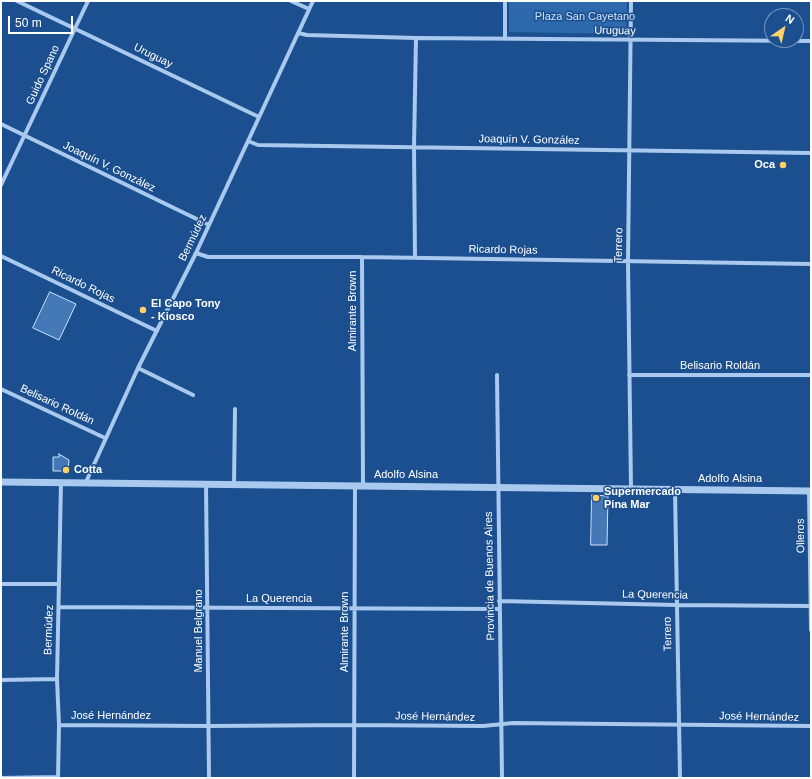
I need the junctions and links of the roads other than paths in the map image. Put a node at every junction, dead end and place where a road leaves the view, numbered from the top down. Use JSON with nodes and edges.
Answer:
{"nodes":[{"id":1,"x":17,"y":1,"type":"edge"},
{"id":2,"x":88,"y":1,"type":"edge"},
{"id":3,"x":291,"y":1,"type":"edge"},
{"id":4,"x":313,"y":1,"type":"edge"},
{"id":5,"x":505,"y":1,"type":"edge"},
{"id":6,"x":631,"y":1,"type":"edge"},
{"id":7,"x":309,"y":9,"type":"junction"},
{"id":8,"x":75,"y":29,"type":"junction"},
{"id":9,"x":298,"y":33,"type":"junction"},
{"id":10,"x":416,"y":38,"type":"junction"},
{"id":11,"x":505,"y":38,"type":"junction"},
{"id":12,"x":631,"y":40,"type":"junction"},
{"id":13,"x":811,"y":41,"type":"edge"},
{"id":14,"x":259,"y":117,"type":"junction"},
{"id":15,"x":1,"y":124,"type":"edge"},
{"id":16,"x":24,"y":136,"type":"junction"},
{"id":17,"x":248,"y":141,"type":"junction"},
{"id":18,"x":414,"y":147,"type":"junction"},
{"id":19,"x":630,"y":151,"type":"junction"},
{"id":20,"x":811,"y":153,"type":"edge"},
{"id":21,"x":1,"y":185,"type":"edge"},
{"id":22,"x":209,"y":225,"type":"junction"},
{"id":23,"x":196,"y":253,"type":"junction"},
{"id":24,"x":1,"y":256,"type":"edge"},
{"id":25,"x":362,"y":257,"type":"junction"},
{"id":26,"x":415,"y":258,"type":"junction"},
{"id":27,"x":628,"y":262,"type":"junction"},
{"id":28,"x":811,"y":264,"type":"edge"},
{"id":29,"x":157,"y":331,"type":"junction"},
{"id":30,"x":138,"y":368,"type":"junction"},
{"id":31,"x":497,"y":375,"type":"dead end"},
{"id":32,"x":629,"y":375,"type":"junction"},
{"id":33,"x":811,"y":375,"type":"edge"},
{"id":34,"x":1,"y":389,"type":"edge"},
{"id":35,"x":193,"y":395,"type":"dead end"},
{"id":36,"x":234,"y":409,"type":"dead end"},
{"id":37,"x":105,"y":438,"type":"junction"},
{"id":38,"x":1,"y":482,"type":"edge"},
{"id":39,"x":61,"y":482,"type":"junction"},
{"id":40,"x":86,"y":482,"type":"junction"},
{"id":41,"x":206,"y":484,"type":"junction"},
{"id":42,"x":234,"y":484,"type":"junction"},
{"id":43,"x":354,"y":486,"type":"junction"},
{"id":44,"x":363,"y":486,"type":"junction"},
{"id":45,"x":497,"y":486,"type":"junction"},
{"id":46,"x":631,"y":489,"type":"junction"},
{"id":47,"x":675,"y":490,"type":"junction"},
{"id":48,"x":810,"y":491,"type":"edge"},
{"id":49,"x":1,"y":584,"type":"edge"},
{"id":50,"x":59,"y":584,"type":"junction"},
{"id":51,"x":499,"y":602,"type":"junction"},
{"id":52,"x":676,"y":605,"type":"junction"},
{"id":53,"x":811,"y":606,"type":"edge"},
{"id":54,"x":59,"y":607,"type":"junction"},
{"id":55,"x":208,"y":608,"type":"junction"},
{"id":56,"x":354,"y":608,"type":"junction"},
{"id":57,"x":499,"y":609,"type":"junction"},
{"id":58,"x":811,"y":630,"type":"edge"},
{"id":59,"x":57,"y":679,"type":"junction"},
{"id":60,"x":1,"y":680,"type":"edge"},
{"id":61,"x":501,"y":724,"type":"junction"},
{"id":62,"x":59,"y":725,"type":"junction"},
{"id":63,"x":354,"y":725,"type":"junction"},
{"id":64,"x":679,"y":725,"type":"junction"},
{"id":65,"x":209,"y":726,"type":"junction"},
{"id":66,"x":811,"y":726,"type":"edge"},
{"id":67,"x":1,"y":778,"type":"edge"},
{"id":68,"x":58,"y":778,"type":"edge"},
{"id":69,"x":209,"y":778,"type":"edge"},
{"id":70,"x":354,"y":778,"type":"edge"},
{"id":71,"x":502,"y":778,"type":"edge"},
{"id":72,"x":680,"y":778,"type":"edge"}],
"edges":[{"from":1,"to":8,"type":"street","name":"Uruguay"},
{"from":2,"to":8,"type":"street","name":"Guido Spano"},
{"from":3,"to":7,"type":"street"},
{"from":4,"to":7,"type":"street","name":"Bermúdez"},
{"from":5,"to":11,"type":"street"},
{"from":6,"to":12,"type":"street","name":"Terrero"},
{"from":7,"to":9,"type":"street","name":"Bermúdez"},
{"from":8,"to":14,"type":"street","name":"Uruguay"},
{"from":8,"to":16,"type":"street","name":"Guido Spano"},
{"from":9,"to":10,"type":"street","name":"Uruguay"},
{"from":9,"to":14,"type":"street","name":"Bermúdez"},
{"from":10,"to":11,"type":"street","name":"Uruguay"},
{"from":10,"to":18,"type":"street"},
{"from":11,"to":12,"type":"street","name":"Uruguay"},
{"from":12,"to":13,"type":"street","name":"Uruguay"},
{"from":12,"to":19,"type":"street","name":"Terrero"},
{"from":14,"to":17,"type":"street","name":"Bermúdez"},
{"from":15,"to":16,"type":"street","name":"Joaquín V. González"},
{"from":16,"to":21,"type":"street","name":"Guido Spano"},
{"from":16,"to":22,"type":"street","name":"Joaquín V. González"},
{"from":17,"to":18,"type":"street","name":"Joaquín V. González"},
{"from":17,"to":22,"type":"street","name":"Bermúdez"},
{"from":18,"to":19,"type":"street","name":"Joaquín V. González"},
{"from":18,"to":26,"type":"street"},
{"from":19,"to":20,"type":"street","name":"Joaquín V. González"},
{"from":19,"to":27,"type":"street","name":"Terrero"},
{"from":22,"to":23,"type":"street","name":"Bermúdez"},
{"from":23,"to":25,"type":"street","name":"Ricardo Rojas"},
{"from":23,"to":29,"type":"street","name":"Bermúdez"},
{"from":24,"to":29,"type":"street","name":"Ricardo Rojas"},
{"from":25,"to":26,"type":"street","name":"Ricardo Rojas"},
{"from":25,"to":44,"type":"street","name":"Almirante Brown"},
{"from":26,"to":27,"type":"street","name":"Ricardo Rojas"},
{"from":27,"to":28,"type":"street","name":"Ricardo Rojas"},
{"from":27,"to":32,"type":"street","name":"Terrero"},
{"from":29,"to":30,"type":"street","name":"Bermúdez"},
{"from":30,"to":35,"type":"street"},
{"from":30,"to":37,"type":"street","name":"Bermúdez"},
{"from":31,"to":45,"type":"street","name":"Provincia de Buenos Aires"},
{"from":32,"to":33,"type":"street","name":"Belisario Roldán"},
{"from":32,"to":46,"type":"street","name":"Terrero"},
{"from":34,"to":37,"type":"street","name":"Belisario Roldán"},
{"from":36,"to":42,"type":"street"},
{"from":37,"to":40,"type":"street","name":"Bermúdez"},
{"from":38,"to":39,"type":"street","name":"Adolfo Alsina"},
{"from":39,"to":40,"type":"street","name":"Adolfo Alsina"},
{"from":39,"to":50,"type":"street","name":"Bermúdez"},
{"from":40,"to":41,"type":"street","name":"Adolfo Alsina"},
{"from":41,"to":42,"type":"street","name":"Adolfo Alsina"},
{"from":41,"to":55,"type":"street","name":"Manuel Belgrano"},
{"from":42,"to":43,"type":"street","name":"Adolfo Alsina"},
{"from":43,"to":44,"type":"street","name":"Adolfo Alsina"},
{"from":43,"to":56,"type":"street","name":"Almirante Brown"},
{"from":44,"to":45,"type":"street","name":"Adolfo Alsina"},
{"from":45,"to":46,"type":"street","name":"Adolfo Alsina"},
{"from":45,"to":51,"type":"street","name":"Provincia de Buenos Aires"},
{"from":46,"to":47,"type":"street","name":"Adolfo Alsina"},
{"from":47,"to":48,"type":"street","name":"Adolfo Alsina"},
{"from":47,"to":52,"type":"street","name":"Terrero"},
{"from":48,"to":53,"type":"street","name":"Olleros"},
{"from":49,"to":50,"type":"street"},
{"from":50,"to":54,"type":"street","name":"Bermúdez"},
{"from":51,"to":52,"type":"street","name":"La Querencia"},
{"from":51,"to":57,"type":"street","name":"Provincia de Buenos Aires"},
{"from":52,"to":53,"type":"street","name":"La Querencia"},
{"from":52,"to":64,"type":"street","name":"Terrero"},
{"from":53,"to":58,"type":"street","name":"Olleros"},
{"from":54,"to":55,"type":"street","name":"La Querencia"},
{"from":54,"to":59,"type":"street","name":"Bermúdez"},
{"from":55,"to":56,"type":"street","name":"La Querencia"},
{"from":55,"to":65,"type":"street","name":"Manuel Belgrano"},
{"from":56,"to":57,"type":"street","name":"La Querencia"},
{"from":56,"to":63,"type":"street","name":"Almirante Brown"},
{"from":57,"to":61,"type":"street","name":"Provincia de Buenos Aires"},
{"from":59,"to":60,"type":"street"},
{"from":59,"to":62,"type":"street","name":"Bermúdez"},
{"from":61,"to":63,"type":"street","name":"José Hernández"},
{"from":61,"to":64,"type":"street","name":"José Hernández"},
{"from":61,"to":71,"type":"street","name":"Provincia de Buenos Aires"},
{"from":62,"to":65,"type":"street","name":"José Hernández"},
{"from":62,"to":68,"type":"street","name":"Bermúdez"},
{"from":63,"to":65,"type":"street","name":"José Hernández"},
{"from":63,"to":70,"type":"street","name":"Almirante Brown"},
{"from":64,"to":66,"type":"street","name":"José Hernández"},
{"from":64,"to":72,"type":"street","name":"Terrero"},
{"from":65,"to":69,"type":"street","name":"Manuel Belgrano"},
{"from":67,"to":68,"type":"street"}]}
